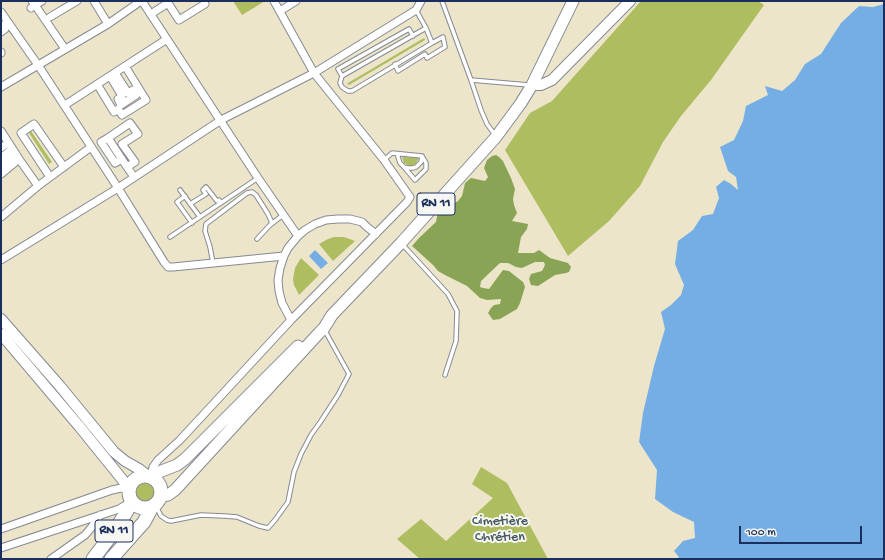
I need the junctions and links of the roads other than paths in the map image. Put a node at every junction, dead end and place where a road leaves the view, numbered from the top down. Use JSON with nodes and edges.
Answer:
{"nodes":[{"id":1,"x":42,"y":1,"type":"edge"},
{"id":2,"x":77,"y":1,"type":"edge"},
{"id":3,"x":94,"y":1,"type":"edge"},
{"id":4,"x":141,"y":1,"type":"edge"},
{"id":5,"x":274,"y":1,"type":"edge"},
{"id":6,"x":296,"y":1,"type":"edge"},
{"id":7,"x":422,"y":1,"type":"edge"},
{"id":8,"x":442,"y":1,"type":"edge"},
{"id":9,"x":573,"y":1,"type":"edge"},
{"id":10,"x":630,"y":1,"type":"edge"},
{"id":11,"x":205,"y":4,"type":"dead end"},
{"id":12,"x":32,"y":5,"type":"edge"},
{"id":13,"x":416,"y":10,"type":"junction"},
{"id":14,"x":280,"y":11,"type":"junction"},
{"id":15,"x":1,"y":12,"type":"edge"},
{"id":16,"x":151,"y":14,"type":"junction"},
{"id":17,"x":50,"y":17,"type":"dead end"},
{"id":18,"x":108,"y":24,"type":"junction"},
{"id":19,"x":1,"y":26,"type":"edge"},
{"id":20,"x":426,"y":28,"type":"junction"},
{"id":21,"x":1,"y":32,"type":"edge"},
{"id":22,"x":413,"y":36,"type":"junction"},
{"id":23,"x":167,"y":39,"type":"junction"},
{"id":24,"x":432,"y":43,"type":"junction"},
{"id":25,"x":65,"y":48,"type":"junction"},
{"id":26,"x":395,"y":64,"type":"junction"},
{"id":27,"x":38,"y":65,"type":"junction"},
{"id":28,"x":125,"y":66,"type":"junction"},
{"id":29,"x":314,"y":73,"type":"junction"},
{"id":30,"x":112,"y":75,"type":"junction"},
{"id":31,"x":342,"y":76,"type":"junction"},
{"id":32,"x":471,"y":80,"type":"junction"},
{"id":33,"x":97,"y":84,"type":"junction"},
{"id":34,"x":532,"y":85,"type":"junction"},
{"id":35,"x":1,"y":87,"type":"edge"},
{"id":36,"x":65,"y":105,"type":"junction"},
{"id":37,"x":221,"y":120,"type":"junction"},
{"id":38,"x":2,"y":134,"type":"edge"},
{"id":39,"x":496,"y":137,"type":"junction"},
{"id":40,"x":91,"y":147,"type":"junction"},
{"id":41,"x":1,"y":148,"type":"edge"},
{"id":42,"x":14,"y":151,"type":"junction"},
{"id":43,"x":398,"y":154,"type":"junction"},
{"id":44,"x":422,"y":156,"type":"junction"},
{"id":45,"x":1,"y":158,"type":"edge"},
{"id":46,"x":384,"y":160,"type":"junction"},
{"id":47,"x":1,"y":166,"type":"edge"},
{"id":48,"x":64,"y":167,"type":"junction"},
{"id":49,"x":127,"y":167,"type":"junction"},
{"id":50,"x":404,"y":167,"type":"junction"},
{"id":51,"x":1,"y":174,"type":"edge"},
{"id":52,"x":50,"y":177,"type":"junction"},
{"id":53,"x":134,"y":177,"type":"junction"},
{"id":54,"x":258,"y":178,"type":"junction"},
{"id":55,"x":38,"y":186,"type":"junction"},
{"id":56,"x":118,"y":188,"type":"junction"},
{"id":57,"x":180,"y":190,"type":"dead end"},
{"id":58,"x":185,"y":196,"type":"junction"},
{"id":59,"x":221,"y":203,"type":"junction"},
{"id":60,"x":190,"y":204,"type":"junction"},
{"id":61,"x":283,"y":215,"type":"junction"},
{"id":62,"x":1,"y":217,"type":"edge"},
{"id":63,"x":200,"y":217,"type":"junction"},
{"id":64,"x":192,"y":223,"type":"junction"},
{"id":65,"x":272,"y":223,"type":"junction"},
{"id":66,"x":376,"y":234,"type":"junction"},
{"id":67,"x":298,"y":236,"type":"junction"},
{"id":68,"x":170,"y":238,"type":"dead end"},
{"id":69,"x":257,"y":239,"type":"dead end"},
{"id":70,"x":401,"y":243,"type":"junction"},
{"id":71,"x":284,"y":256,"type":"junction"},
{"id":72,"x":1,"y":260,"type":"edge"},
{"id":73,"x":213,"y":263,"type":"junction"},
{"id":74,"x":332,"y":315,"type":"junction"},
{"id":75,"x":1,"y":319,"type":"edge"},
{"id":76,"x":291,"y":320,"type":"junction"},
{"id":77,"x":324,"y":328,"type":"junction"},
{"id":78,"x":1,"y":334,"type":"edge"},
{"id":79,"x":445,"y":374,"type":"dead end"},
{"id":80,"x":151,"y":478,"type":"junction"},
{"id":81,"x":130,"y":495,"type":"junction"},
{"id":82,"x":156,"y":503,"type":"junction"},
{"id":83,"x":100,"y":515,"type":"junction"},
{"id":84,"x":1,"y":529,"type":"edge"},
{"id":85,"x":1,"y":548,"type":"edge"},
{"id":86,"x":50,"y":559,"type":"edge"},
{"id":87,"x":93,"y":559,"type":"edge"},
{"id":88,"x":111,"y":559,"type":"edge"}],
"edges":[{"from":1,"to":12,"type":"street"},
{"from":2,"to":17,"type":"street"},
{"from":3,"to":18,"type":"street"},
{"from":4,"to":16,"type":"street"},
{"from":4,"to":18,"type":"street"},
{"from":5,"to":14,"type":"street"},
{"from":6,"to":14,"type":"street"},
{"from":7,"to":13,"type":"street"},
{"from":8,"to":32,"type":"lane"},
{"from":9,"to":34,"type":"main road","number":"RN 11"},
{"from":10,"to":34,"type":"main road"},
{"from":11,"to":16,"type":"street"},
{"from":12,"to":25,"type":"street"},
{"from":13,"to":20,"type":"lane"},
{"from":13,"to":29,"type":"street"},
{"from":14,"to":29,"type":"street"},
{"from":15,"to":27,"type":"street"},
{"from":16,"to":23,"type":"street"},
{"from":18,"to":25,"type":"street"},
{"from":19,"to":21,"type":"street"},
{"from":20,"to":22,"type":"lane"},
{"from":20,"to":24,"type":"lane"},
{"from":22,"to":31,"type":"lane"},
{"from":22,"to":31,"type":"lane"},
{"from":23,"to":28,"type":"street"},
{"from":23,"to":37,"type":"street"},
{"from":24,"to":26,"type":"lane"},
{"from":24,"to":26,"type":"lane"},
{"from":25,"to":27,"type":"street"},
{"from":26,"to":31,"type":"lane"},
{"from":27,"to":35,"type":"street"},
{"from":27,"to":36,"type":"street"},
{"from":28,"to":30,"type":"street"},
{"from":28,"to":33,"type":"street"},
{"from":29,"to":37,"type":"street"},
{"from":29,"to":46,"type":"street"},
{"from":30,"to":30,"type":"street"},
{"from":30,"to":33,"type":"street"},
{"from":32,"to":34,"type":"lane"},
{"from":32,"to":39,"type":"lane"},
{"from":33,"to":36,"type":"street"},
{"from":34,"to":39,"type":"main road","number":"RN 11"},
{"from":36,"to":40,"type":"street"},
{"from":37,"to":53,"type":"street"},
{"from":37,"to":54,"type":"street"},
{"from":38,"to":42,"type":"street"},
{"from":39,"to":70,"type":"main road","number":"RN 11"},
{"from":40,"to":48,"type":"street"},
{"from":40,"to":56,"type":"street"},
{"from":41,"to":42,"type":"street"},
{"from":42,"to":45,"type":"street"},
{"from":42,"to":47,"type":"street"},
{"from":42,"to":51,"type":"street"},
{"from":42,"to":55,"type":"street"},
{"from":43,"to":44,"type":"lane"},
{"from":43,"to":46,"type":"lane"},
{"from":43,"to":50,"type":"lane"},
{"from":44,"to":50,"type":"lane"},
{"from":44,"to":50,"type":"lane"},
{"from":46,"to":66,"type":"street"},
{"from":48,"to":52,"type":"street"},
{"from":48,"to":52,"type":"street"},
{"from":49,"to":49,"type":"street"},
{"from":49,"to":53,"type":"street"},
{"from":52,"to":55,"type":"street"},
{"from":53,"to":56,"type":"street"},
{"from":54,"to":59,"type":"lane"},
{"from":54,"to":61,"type":"street"},
{"from":55,"to":62,"type":"street"},
{"from":56,"to":72,"type":"street"},
{"from":56,"to":73,"type":"street"},
{"from":57,"to":58,"type":"lane"},
{"from":58,"to":60,"type":"lane"},
{"from":58,"to":64,"type":"lane"},
{"from":59,"to":60,"type":"lane"},
{"from":59,"to":63,"type":"lane"},
{"from":60,"to":63,"type":"lane"},
{"from":61,"to":65,"type":"lane"},
{"from":61,"to":67,"type":"street"},
{"from":63,"to":64,"type":"lane"},
{"from":64,"to":68,"type":"lane"},
{"from":65,"to":69,"type":"lane"},
{"from":65,"to":73,"type":"lane"},
{"from":66,"to":67,"type":"street"},
{"from":66,"to":76,"type":"street"},
{"from":67,"to":71,"type":"street"},
{"from":70,"to":74,"type":"main road","number":"RN 11"},
{"from":70,"to":79,"type":"lane"},
{"from":71,"to":73,"type":"street"},
{"from":71,"to":76,"type":"street"},
{"from":74,"to":77,"type":"main road","number":"RN 11"},
{"from":74,"to":80,"type":"main road","number":"RN 11"},
{"from":75,"to":80,"type":"main road"},
{"from":76,"to":80,"type":"street"},
{"from":77,"to":82,"type":"main road","number":"RN 11"},
{"from":77,"to":82,"type":"lane"},
{"from":78,"to":81,"type":"main road"},
{"from":80,"to":81,"type":"highway"},
{"from":80,"to":82,"type":"highway"},
{"from":81,"to":82,"type":"highway"},
{"from":81,"to":83,"type":"street"},
{"from":81,"to":84,"type":"street"},
{"from":81,"to":87,"type":"highway","number":"RN 11"},
{"from":82,"to":88,"type":"highway","number":"RN 11"},
{"from":83,"to":85,"type":"street"},
{"from":83,"to":86,"type":"street"}]}
